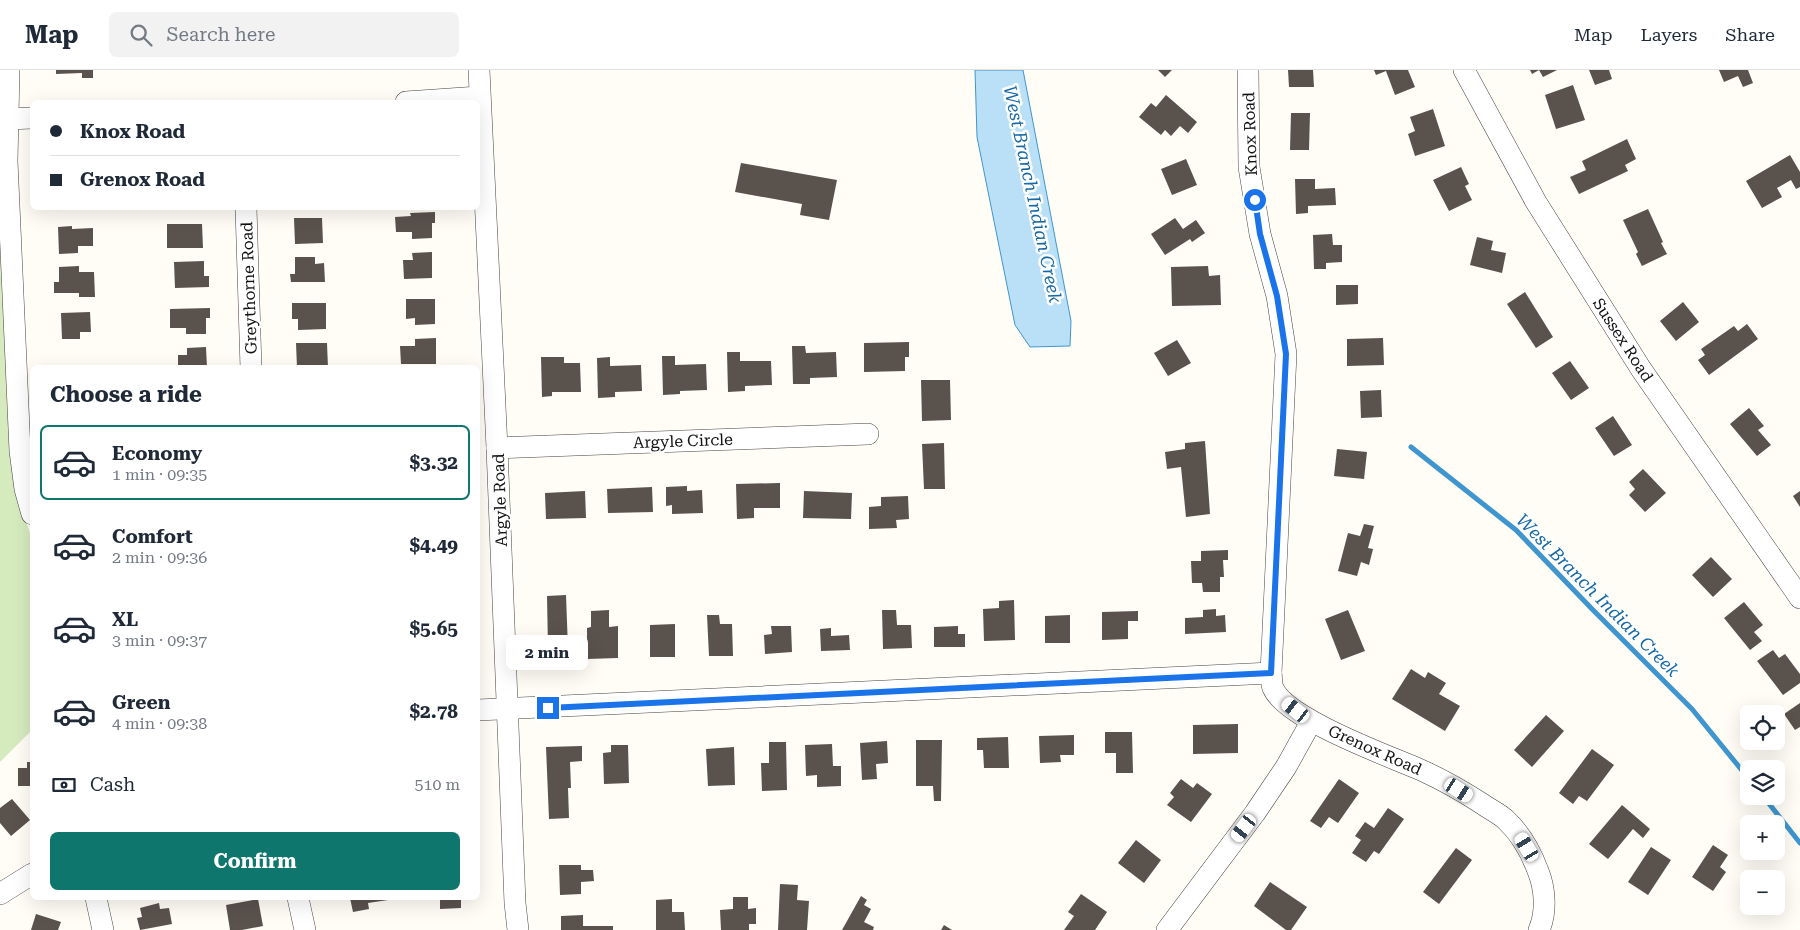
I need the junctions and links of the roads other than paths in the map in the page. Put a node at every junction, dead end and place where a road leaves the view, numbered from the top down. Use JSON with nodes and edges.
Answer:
{"nodes":[{"id":1,"x":9,"y":70,"type":"edge"},
{"id":2,"x":479,"y":70,"type":"edge"},
{"id":3,"x":1248,"y":70,"type":"edge"},
{"id":4,"x":1464,"y":70,"type":"edge"},
{"id":5,"x":479,"y":97,"type":"junction"},
{"id":6,"x":435,"y":100,"type":"edge"},
{"id":7,"x":479,"y":100,"type":"edge"},
{"id":8,"x":480,"y":116,"type":"edge"},
{"id":9,"x":30,"y":118,"type":"edge"},
{"id":10,"x":7,"y":119,"type":"junction"},
{"id":11,"x":4,"y":158,"type":"edge"},
{"id":12,"x":246,"y":210,"type":"edge"},
{"id":13,"x":251,"y":365,"type":"edge"},
{"id":14,"x":868,"y":434,"type":"dead end"},
{"id":15,"x":497,"y":448,"type":"junction"},
{"id":16,"x":30,"y":506,"type":"edge"},
{"id":17,"x":1800,"y":598,"type":"edge"},
{"id":18,"x":1271,"y":673,"type":"junction"},
{"id":19,"x":480,"y":710,"type":"edge"},
{"id":20,"x":509,"y":710,"type":"junction"},
{"id":21,"x":1311,"y":722,"type":"junction"},
{"id":22,"x":30,"y":875,"type":"edge"},
{"id":23,"x":0,"y":894,"type":"edge"},
{"id":24,"x":96,"y":900,"type":"edge"},
{"id":25,"x":298,"y":900,"type":"edge"},
{"id":26,"x":102,"y":930,"type":"edge"},
{"id":27,"x":305,"y":930,"type":"edge"},
{"id":28,"x":518,"y":930,"type":"edge"},
{"id":29,"x":1167,"y":930,"type":"edge"},
{"id":30,"x":1539,"y":930,"type":"edge"}],
"edges":[{"from":1,"to":10,"type":"street"},
{"from":2,"to":5,"type":"street","name":"Argyle Road"},
{"from":3,"to":18,"type":"street","name":"Knox Road"},
{"from":4,"to":17,"type":"street","name":"Sussex Road"},
{"from":5,"to":6,"type":"street"},
{"from":5,"to":7,"type":"street","name":"Argyle Road"},
{"from":8,"to":15,"type":"street","name":"Argyle Road"},
{"from":9,"to":10,"type":"street"},
{"from":10,"to":11,"type":"street"},
{"from":11,"to":16,"type":"street"},
{"from":12,"to":13,"type":"street","name":"Greythorne Road"},
{"from":14,"to":15,"type":"street","name":"Argyle Circle"},
{"from":15,"to":20,"type":"street","name":"Argyle Road"},
{"from":18,"to":20,"type":"street"},
{"from":18,"to":21,"type":"street","name":"Grenox Road"},
{"from":19,"to":20,"type":"street"},
{"from":20,"to":28,"type":"street","name":"Argyle Road"},
{"from":21,"to":29,"type":"street"},
{"from":21,"to":30,"type":"street","name":"Grenox Road"},
{"from":22,"to":23,"type":"street"},
{"from":24,"to":26,"type":"street"},
{"from":25,"to":27,"type":"street"}]}
